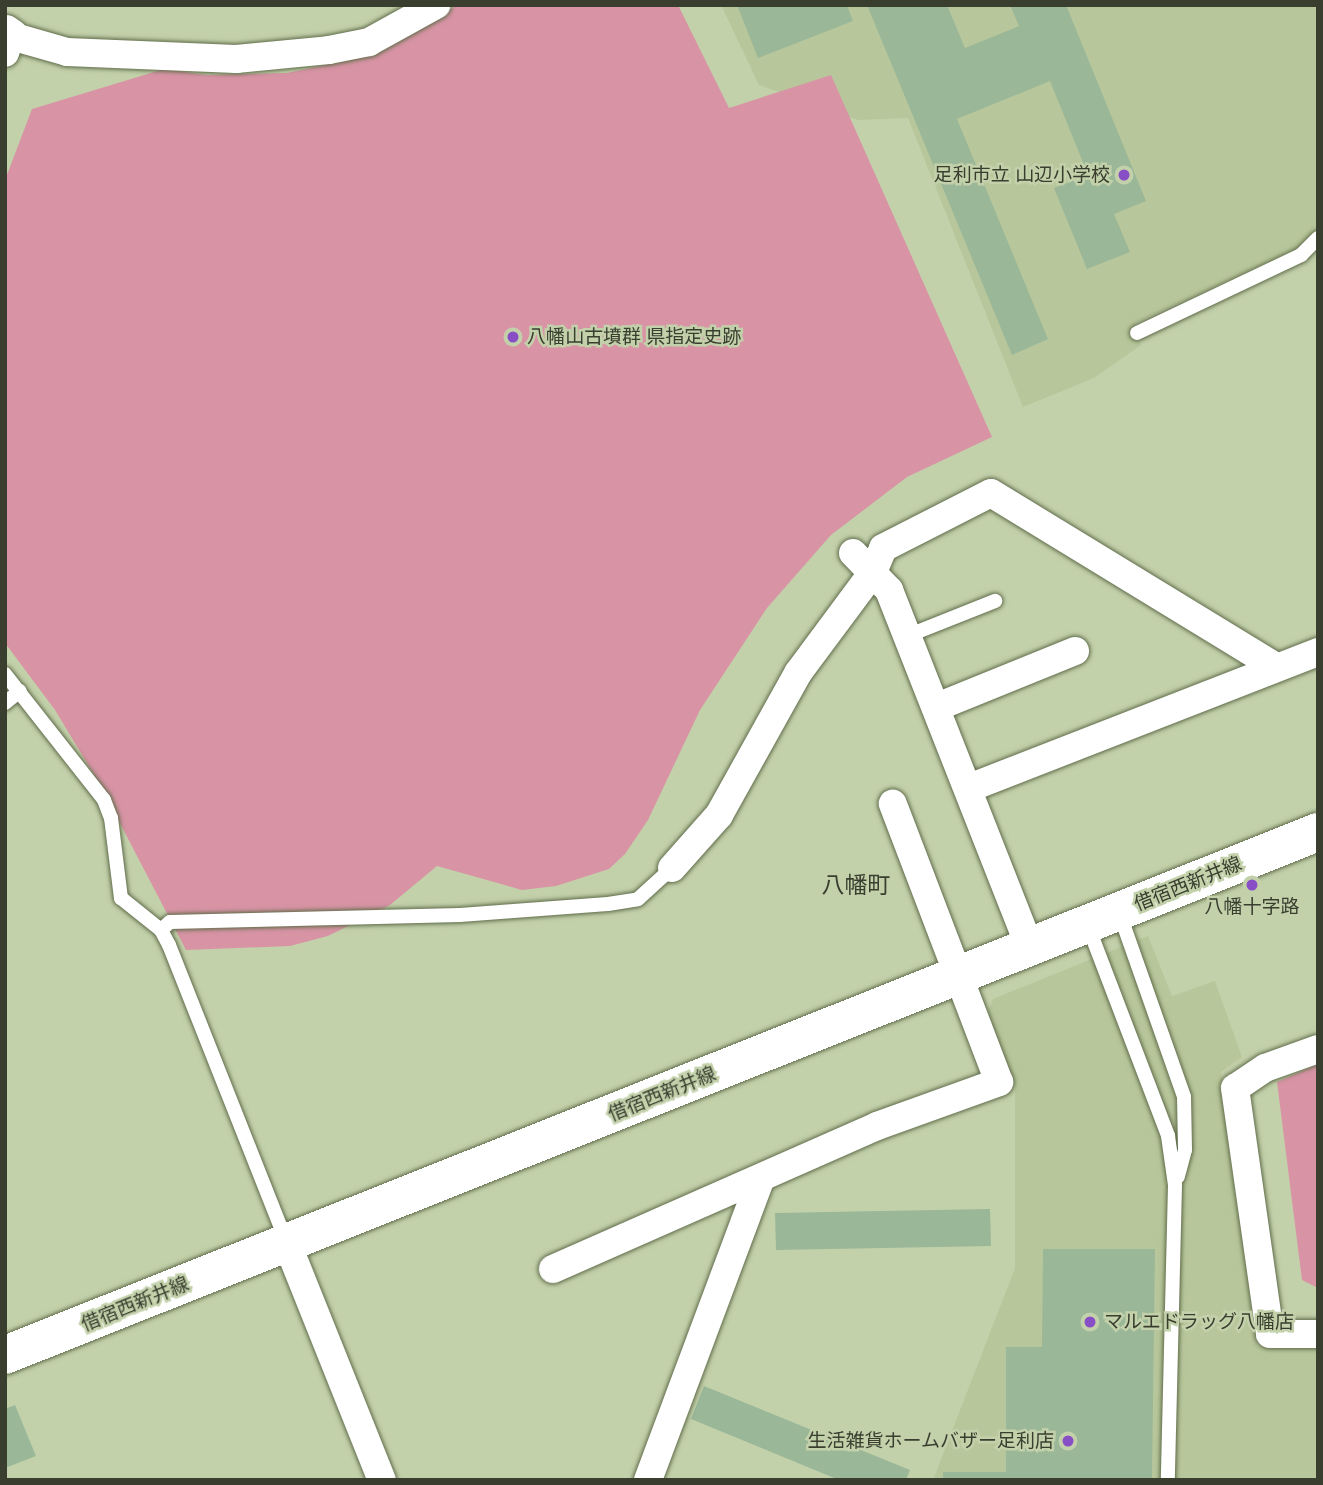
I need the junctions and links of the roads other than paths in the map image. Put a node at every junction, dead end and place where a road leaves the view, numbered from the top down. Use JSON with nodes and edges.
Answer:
{"nodes":[{"id":1,"x":436,"y":5,"type":"edge"},
{"id":2,"x":7,"y":40,"type":"edge"},
{"id":3,"x":1318,"y":238,"type":"edge"},
{"id":4,"x":1138,"y":333,"type":"dead end"},
{"id":5,"x":863,"y":563,"type":"junction"},
{"id":6,"x":995,"y":601,"type":"dead end"},
{"id":7,"x":908,"y":636,"type":"junction"},
{"id":8,"x":1075,"y":651,"type":"dead end"},
{"id":9,"x":1318,"y":652,"type":"edge"},
{"id":10,"x":1274,"y":666,"type":"junction"},
{"id":11,"x":5,"y":674,"type":"edge"},
{"id":12,"x":20,"y":691,"type":"junction"},
{"id":13,"x":5,"y":703,"type":"edge"},
{"id":14,"x":937,"y":708,"type":"junction"},
{"id":15,"x":969,"y":788,"type":"junction"},
{"id":16,"x":893,"y":804,"type":"dead end"},
{"id":17,"x":1318,"y":832,"type":"edge"},
{"id":18,"x":672,"y":869,"type":"joint"},
{"id":19,"x":1103,"y":917,"type":"junction"},
{"id":20,"x":161,"y":930,"type":"junction"},
{"id":21,"x":1029,"y":946,"type":"junction"},
{"id":22,"x":960,"y":976,"type":"junction"},
{"id":23,"x":1318,"y":1049,"type":"edge"},
{"id":24,"x":760,"y":1181,"type":"junction"},
{"id":25,"x":1175,"y":1185,"type":"junction"},
{"id":26,"x":287,"y":1243,"type":"junction"},
{"id":27,"x":553,"y":1269,"type":"dead end"},
{"id":28,"x":1318,"y":1334,"type":"edge"},
{"id":29,"x":5,"y":1355,"type":"edge"},
{"id":30,"x":382,"y":1480,"type":"edge"},
{"id":31,"x":648,"y":1480,"type":"edge"},
{"id":32,"x":1168,"y":1480,"type":"edge"}],
"edges":[{"from":1,"to":2,"type":"street"},
{"from":3,"to":4,"type":"lane"},
{"from":5,"to":7,"type":"street"},
{"from":5,"to":10,"type":"street"},
{"from":5,"to":18,"type":"street"},
{"from":6,"to":7,"type":"lane"},
{"from":7,"to":14,"type":"street"},
{"from":8,"to":14,"type":"street"},
{"from":9,"to":10,"type":"street"},
{"from":10,"to":15,"type":"street"},
{"from":11,"to":12,"type":"lane"},
{"from":12,"to":13,"type":"lane"},
{"from":12,"to":20,"type":"lane"},
{"from":14,"to":15,"type":"street"},
{"from":15,"to":21,"type":"street"},
{"from":16,"to":22,"type":"street"},
{"from":17,"to":19,"type":"main road","name":"借宿西新井線"},
{"from":18,"to":20,"type":"lane"},
{"from":19,"to":21,"type":"main road","name":"借宿西新井線"},
{"from":19,"to":25,"type":"lane"},
{"from":19,"to":25,"type":"lane"},
{"from":20,"to":26,"type":"lane"},
{"from":21,"to":22,"type":"main road","name":"借宿西新井線"},
{"from":22,"to":24,"type":"street"},
{"from":22,"to":26,"type":"main road","name":"借宿西新井線"},
{"from":23,"to":28,"type":"street"},
{"from":24,"to":27,"type":"street"},
{"from":24,"to":31,"type":"street"},
{"from":25,"to":32,"type":"lane"},
{"from":26,"to":29,"type":"main road","name":"借宿西新井線"},
{"from":26,"to":30,"type":"street"}]}
